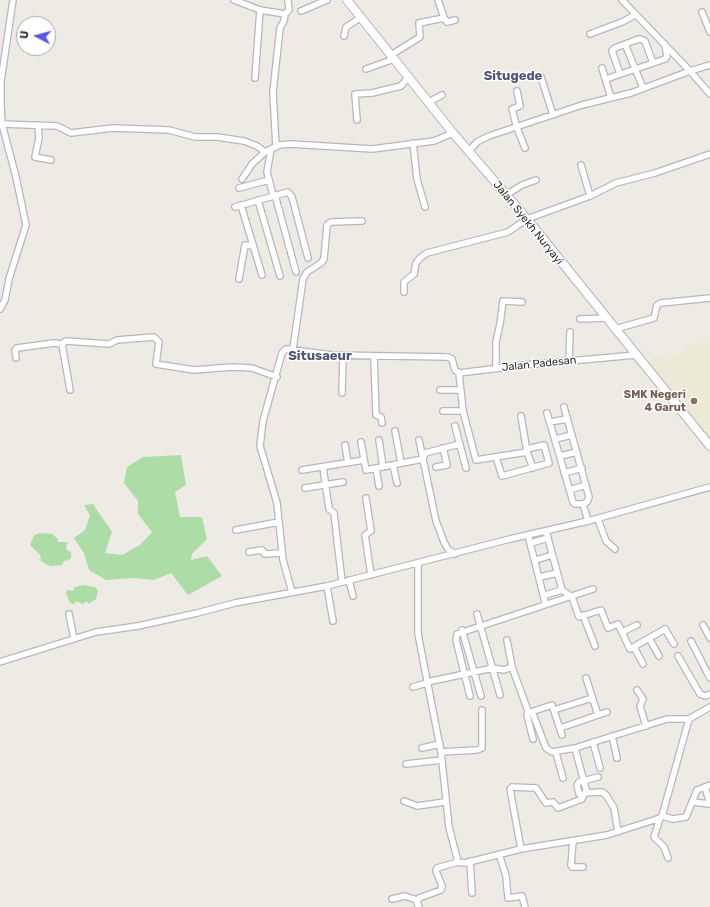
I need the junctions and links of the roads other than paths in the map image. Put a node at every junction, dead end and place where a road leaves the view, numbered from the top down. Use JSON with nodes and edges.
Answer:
{"nodes":[{"id":1,"x":13,"y":0,"type":"edge"},
{"id":2,"x":234,"y":0,"type":"edge"},
{"id":3,"x":288,"y":0,"type":"edge"},
{"id":4,"x":347,"y":0,"type":"edge"},
{"id":5,"x":438,"y":0,"type":"edge"},
{"id":6,"x":622,"y":0,"type":"edge"},
{"id":7,"x":323,"y":1,"type":"edge"},
{"id":8,"x":260,"y":10,"type":"junction"},
{"id":9,"x":301,"y":11,"type":"dead end"},
{"id":10,"x":702,"y":12,"type":"dead end"},
{"id":11,"x":285,"y":14,"type":"junction"},
{"id":12,"x":635,"y":15,"type":"junction"},
{"id":13,"x":360,"y":18,"type":"junction"},
{"id":14,"x":444,"y":18,"type":"junction"},
{"id":15,"x":455,"y":20,"type":"dead end"},
{"id":16,"x":710,"y":32,"type":"edge"},
{"id":17,"x":590,"y":34,"type":"dead end"},
{"id":18,"x":344,"y":36,"type":"dead end"},
{"id":19,"x":626,"y":44,"type":"junction"},
{"id":20,"x":665,"y":45,"type":"junction"},
{"id":21,"x":393,"y":57,"type":"junction"},
{"id":22,"x":653,"y":63,"type":"junction"},
{"id":23,"x":710,"y":65,"type":"edge"},
{"id":24,"x":602,"y":68,"type":"dead end"},
{"id":25,"x":366,"y":69,"type":"dead end"},
{"id":26,"x":637,"y":70,"type":"junction"},
{"id":27,"x":690,"y":71,"type":"junction"},
{"id":28,"x":620,"y":74,"type":"junction"},
{"id":29,"x":409,"y":76,"type":"junction"},
{"id":30,"x":255,"y":78,"type":"dead end"},
{"id":31,"x":541,"y":78,"type":"dead end"},
{"id":32,"x":606,"y":79,"type":"junction"},
{"id":33,"x":643,"y":88,"type":"junction"},
{"id":34,"x":517,"y":91,"type":"dead end"},
{"id":35,"x":442,"y":94,"type":"dead end"},
{"id":36,"x":710,"y":94,"type":"edge"},
{"id":37,"x":612,"y":98,"type":"junction"},
{"id":38,"x":429,"y":102,"type":"junction"},
{"id":39,"x":553,"y":115,"type":"junction"},
{"id":40,"x":357,"y":120,"type":"dead end"},
{"id":41,"x":2,"y":124,"type":"junction"},
{"id":42,"x":38,"y":125,"type":"junction"},
{"id":43,"x":517,"y":128,"type":"junction"},
{"id":44,"x":453,"y":133,"type":"junction"},
{"id":45,"x":413,"y":143,"type":"junction"},
{"id":46,"x":525,"y":148,"type":"dead end"},
{"id":47,"x":270,"y":149,"type":"junction"},
{"id":48,"x":470,"y":151,"type":"junction"},
{"id":49,"x":710,"y":154,"type":"edge"},
{"id":50,"x":51,"y":160,"type":"dead end"},
{"id":51,"x":581,"y":165,"type":"dead end"},
{"id":52,"x":242,"y":179,"type":"dead end"},
{"id":53,"x":269,"y":180,"type":"junction"},
{"id":54,"x":536,"y":180,"type":"dead end"},
{"id":55,"x":239,"y":188,"type":"dead end"},
{"id":56,"x":274,"y":195,"type":"junction"},
{"id":57,"x":506,"y":195,"type":"junction"},
{"id":58,"x":590,"y":196,"type":"junction"},
{"id":59,"x":258,"y":200,"type":"junction"},
{"id":60,"x":242,"y":205,"type":"junction"},
{"id":61,"x":235,"y":207,"type":"dead end"},
{"id":62,"x":425,"y":207,"type":"dead end"},
{"id":63,"x":527,"y":219,"type":"junction"},
{"id":64,"x":362,"y":221,"type":"dead end"},
{"id":65,"x":253,"y":246,"type":"junction"},
{"id":66,"x":308,"y":258,"type":"dead end"},
{"id":67,"x":296,"y":272,"type":"dead end"},
{"id":68,"x":262,"y":275,"type":"dead end"},
{"id":69,"x":280,"y":276,"type":"dead end"},
{"id":70,"x":239,"y":279,"type":"dead end"},
{"id":71,"x":404,"y":292,"type":"dead end"},
{"id":72,"x":710,"y":298,"type":"edge"},
{"id":73,"x":2,"y":299,"type":"edge"},
{"id":74,"x":522,"y":302,"type":"dead end"},
{"id":75,"x":0,"y":309,"type":"edge"},
{"id":76,"x":606,"y":318,"type":"junction"},
{"id":77,"x":580,"y":319,"type":"dead end"},
{"id":78,"x":615,"y":329,"type":"junction"},
{"id":79,"x":570,"y":332,"type":"dead end"},
{"id":80,"x":62,"y":344,"type":"junction"},
{"id":81,"x":293,"y":349,"type":"junction"},
{"id":82,"x":343,"y":355,"type":"junction"},
{"id":83,"x":636,"y":355,"type":"junction"},
{"id":84,"x":374,"y":357,"type":"junction"},
{"id":85,"x":16,"y":358,"type":"dead end"},
{"id":86,"x":569,"y":361,"type":"junction"},
{"id":87,"x":496,"y":368,"type":"junction"},
{"id":88,"x":459,"y":373,"type":"junction"},
{"id":89,"x":277,"y":376,"type":"junction"},
{"id":90,"x":70,"y":390,"type":"dead end"},
{"id":91,"x":440,"y":390,"type":"dead end"},
{"id":92,"x":460,"y":390,"type":"junction"},
{"id":93,"x":342,"y":392,"type":"dead end"},
{"id":94,"x":564,"y":408,"type":"dead end"},
{"id":95,"x":443,"y":411,"type":"dead end"},
{"id":96,"x":463,"y":412,"type":"junction"},
{"id":97,"x":547,"y":413,"type":"dead end"},
{"id":98,"x":521,"y":416,"type":"dead end"},
{"id":99,"x":567,"y":419,"type":"junction"},
{"id":100,"x":550,"y":422,"type":"junction"},
{"id":101,"x":382,"y":423,"type":"dead end"},
{"id":102,"x":455,"y":426,"type":"dead end"},
{"id":103,"x":395,"y":431,"type":"dead end"},
{"id":104,"x":572,"y":435,"type":"junction"},
{"id":105,"x":379,"y":440,"type":"dead end"},
{"id":106,"x":419,"y":440,"type":"dead end"},
{"id":107,"x":555,"y":440,"type":"junction"},
{"id":108,"x":361,"y":442,"type":"dead end"},
{"id":109,"x":460,"y":444,"type":"junction"},
{"id":110,"x":345,"y":445,"type":"dead end"},
{"id":111,"x":710,"y":446,"type":"edge"},
{"id":112,"x":443,"y":448,"type":"junction"},
{"id":113,"x":527,"y":450,"type":"junction"},
{"id":114,"x":577,"y":452,"type":"junction"},
{"id":115,"x":560,"y":456,"type":"junction"},
{"id":116,"x":496,"y":457,"type":"junction"},
{"id":117,"x":423,"y":459,"type":"junction"},
{"id":118,"x":364,"y":460,"type":"junction"},
{"id":119,"x":348,"y":463,"type":"junction"},
{"id":120,"x":401,"y":463,"type":"junction"},
{"id":121,"x":393,"y":465,"type":"junction"},
{"id":122,"x":323,"y":467,"type":"junction"},
{"id":123,"x":384,"y":467,"type":"junction"},
{"id":124,"x":436,"y":467,"type":"dead end"},
{"id":125,"x":376,"y":468,"type":"junction"},
{"id":126,"x":466,"y":468,"type":"dead end"},
{"id":127,"x":533,"y":468,"type":"junction"},
{"id":128,"x":582,"y":468,"type":"junction"},
{"id":129,"x":302,"y":470,"type":"dead end"},
{"id":130,"x":564,"y":473,"type":"junction"},
{"id":131,"x":343,"y":482,"type":"dead end"},
{"id":132,"x":397,"y":483,"type":"dead end"},
{"id":133,"x":326,"y":485,"type":"junction"},
{"id":134,"x":586,"y":485,"type":"junction"},
{"id":135,"x":379,"y":486,"type":"dead end"},
{"id":136,"x":710,"y":487,"type":"edge"},
{"id":137,"x":305,"y":488,"type":"dead end"},
{"id":138,"x":569,"y":490,"type":"junction"},
{"id":139,"x":366,"y":498,"type":"dead end"},
{"id":140,"x":583,"y":504,"type":"junction"},
{"id":141,"x":598,"y":519,"type":"junction"},
{"id":142,"x":279,"y":522,"type":"junction"},
{"id":143,"x":588,"y":522,"type":"junction"},
{"id":144,"x":236,"y":530,"type":"dead end"},
{"id":145,"x":546,"y":531,"type":"junction"},
{"id":146,"x":528,"y":535,"type":"junction"},
{"id":147,"x":548,"y":538,"type":"junction"},
{"id":148,"x":531,"y":543,"type":"dead end"},
{"id":149,"x":615,"y":549,"type":"dead end"},
{"id":150,"x":249,"y":552,"type":"dead end"},
{"id":151,"x":282,"y":553,"type":"junction"},
{"id":152,"x":455,"y":554,"type":"junction"},
{"id":153,"x":552,"y":555,"type":"junction"},
{"id":154,"x":536,"y":560,"type":"dead end"},
{"id":155,"x":418,"y":564,"type":"junction"},
{"id":156,"x":557,"y":573,"type":"junction"},
{"id":157,"x":371,"y":574,"type":"junction"},
{"id":158,"x":540,"y":577,"type":"dead end"},
{"id":159,"x":349,"y":580,"type":"junction"},
{"id":160,"x":342,"y":582,"type":"junction"},
{"id":161,"x":327,"y":586,"type":"junction"},
{"id":162,"x":594,"y":589,"type":"dead end"},
{"id":163,"x":562,"y":590,"type":"junction"},
{"id":164,"x":292,"y":592,"type":"junction"},
{"id":165,"x":545,"y":595,"type":"dead end"},
{"id":166,"x":353,"y":596,"type":"dead end"},
{"id":167,"x":572,"y":597,"type":"junction"},
{"id":168,"x":546,"y":602,"type":"dead end"},
{"id":169,"x":68,"y":614,"type":"dead end"},
{"id":170,"x":478,"y":614,"type":"dead end"},
{"id":171,"x":583,"y":615,"type":"junction"},
{"id":172,"x":333,"y":621,"type":"dead end"},
{"id":173,"x":637,"y":625,"type":"dead end"},
{"id":174,"x":703,"y":625,"type":"dead end"},
{"id":175,"x":481,"y":626,"type":"junction"},
{"id":176,"x":462,"y":630,"type":"junction"},
{"id":177,"x":622,"y":632,"type":"junction"},
{"id":178,"x":649,"y":638,"type":"junction"},
{"id":179,"x":710,"y":638,"type":"edge"},
{"id":180,"x":74,"y":639,"type":"junction"},
{"id":181,"x":507,"y":640,"type":"dead end"},
{"id":182,"x":691,"y":641,"type":"dead end"},
{"id":183,"x":674,"y":644,"type":"dead end"},
{"id":184,"x":595,"y":646,"type":"dead end"},
{"id":185,"x":634,"y":647,"type":"junction"},
{"id":186,"x":659,"y":656,"type":"dead end"},
{"id":187,"x":678,"y":656,"type":"dead end"},
{"id":188,"x":0,"y":662,"type":"edge"},
{"id":189,"x":643,"y":664,"type":"dead end"},
{"id":190,"x":512,"y":667,"type":"junction"},
{"id":191,"x":493,"y":668,"type":"junction"},
{"id":192,"x":474,"y":673,"type":"junction"},
{"id":193,"x":466,"y":675,"type":"junction"},
{"id":194,"x":586,"y":678,"type":"dead end"},
{"id":195,"x":710,"y":678,"type":"edge"},
{"id":196,"x":427,"y":683,"type":"junction"},
{"id":197,"x":413,"y":687,"type":"dead end"},
{"id":198,"x":637,"y":690,"type":"dead end"},
{"id":199,"x":710,"y":694,"type":"edge"},
{"id":200,"x":500,"y":695,"type":"dead end"},
{"id":201,"x":470,"y":696,"type":"dead end"},
{"id":202,"x":481,"y":696,"type":"dead end"},
{"id":203,"x":592,"y":698,"type":"junction"},
{"id":204,"x":710,"y":707,"type":"edge"},
{"id":205,"x":482,"y":710,"type":"dead end"},
{"id":206,"x":554,"y":710,"type":"junction"},
{"id":207,"x":530,"y":711,"type":"junction"},
{"id":208,"x":607,"y":712,"type":"dead end"},
{"id":209,"x":598,"y":715,"type":"junction"},
{"id":210,"x":689,"y":719,"type":"junction"},
{"id":211,"x":646,"y":726,"type":"junction"},
{"id":212,"x":560,"y":728,"type":"junction"},
{"id":213,"x":562,"y":735,"type":"dead end"},
{"id":214,"x":612,"y":736,"type":"junction"},
{"id":215,"x":533,"y":739,"type":"dead end"},
{"id":216,"x":593,"y":742,"type":"junction"},
{"id":217,"x":440,"y":744,"type":"junction"},
{"id":218,"x":422,"y":748,"type":"dead end"},
{"id":219,"x":575,"y":748,"type":"junction"},
{"id":220,"x":441,"y":752,"type":"junction"},
{"id":221,"x":556,"y":753,"type":"junction"},
{"id":222,"x":617,"y":758,"type":"dead end"},
{"id":223,"x":442,"y":760,"type":"junction"},
{"id":224,"x":406,"y":764,"type":"dead end"},
{"id":225,"x":600,"y":768,"type":"dead end"},
{"id":226,"x":598,"y":777,"type":"dead end"},
{"id":227,"x":563,"y":778,"type":"dead end"},
{"id":228,"x":584,"y":780,"type":"junction"},
{"id":229,"x":708,"y":786,"type":"edge"},
{"id":230,"x":587,"y":793,"type":"junction"},
{"id":231,"x":579,"y":794,"type":"dead end"},
{"id":232,"x":404,"y":801,"type":"dead end"},
{"id":233,"x":445,"y":802,"type":"junction"},
{"id":234,"x":692,"y":802,"type":"junction"},
{"id":235,"x":710,"y":804,"type":"edge"},
{"id":236,"x":661,"y":817,"type":"junction"},
{"id":237,"x":618,"y":832,"type":"junction"},
{"id":238,"x":573,"y":841,"type":"junction"},
{"id":239,"x":522,"y":850,"type":"junction"},
{"id":240,"x":499,"y":854,"type":"junction"},
{"id":241,"x":668,"y":858,"type":"dead end"},
{"id":242,"x":470,"y":861,"type":"junction"},
{"id":243,"x":458,"y":862,"type":"junction"},
{"id":244,"x":583,"y":867,"type":"dead end"},
{"id":245,"x":472,"y":893,"type":"dead end"},
{"id":246,"x":392,"y":899,"type":"dead end"},
{"id":247,"x":417,"y":900,"type":"junction"},
{"id":248,"x":419,"y":907,"type":"edge"},
{"id":249,"x":524,"y":907,"type":"edge"}],
"edges":[{"from":1,"to":41,"type":"street"},
{"from":2,"to":8,"type":"street"},
{"from":3,"to":11,"type":"street"},
{"from":4,"to":13,"type":"main road","name":"Jalan Syekh Nuryayi"},
{"from":5,"to":14,"type":"street"},
{"from":6,"to":12,"type":"street"},
{"from":7,"to":9,"type":"street"},
{"from":8,"to":11,"type":"street"},
{"from":8,"to":30,"type":"street"},
{"from":10,"to":16,"type":"street"},
{"from":11,"to":47,"type":"street"},
{"from":12,"to":17,"type":"street"},
{"from":12,"to":20,"type":"street"},
{"from":13,"to":18,"type":"street"},
{"from":13,"to":21,"type":"main road","name":"Jalan Syekh Nuryayi"},
{"from":14,"to":15,"type":"street"},
{"from":14,"to":21,"type":"street"},
{"from":19,"to":22,"type":"street"},
{"from":19,"to":26,"type":"street"},
{"from":19,"to":28,"type":"street"},
{"from":20,"to":22,"type":"street"},
{"from":20,"to":27,"type":"street"},
{"from":21,"to":25,"type":"street"},
{"from":21,"to":29,"type":"main road","name":"Jalan Syekh Nuryayi"},
{"from":22,"to":26,"type":"street"},
{"from":23,"to":27,"type":"street"},
{"from":24,"to":32,"type":"street"},
{"from":26,"to":28,"type":"street"},
{"from":26,"to":33,"type":"street"},
{"from":27,"to":33,"type":"street"},
{"from":27,"to":36,"type":"street"},
{"from":28,"to":32,"type":"street"},
{"from":29,"to":38,"type":"main road","name":"Jalan Syekh Nuryayi"},
{"from":29,"to":40,"type":"street"},
{"from":31,"to":39,"type":"street"},
{"from":32,"to":37,"type":"street"},
{"from":33,"to":37,"type":"street"},
{"from":34,"to":43,"type":"street"},
{"from":35,"to":38,"type":"street"},
{"from":37,"to":39,"type":"street"},
{"from":38,"to":44,"type":"main road","name":"Jalan Syekh Nuryayi"},
{"from":39,"to":43,"type":"street"},
{"from":41,"to":42,"type":"street"},
{"from":41,"to":73,"type":"street"},
{"from":42,"to":47,"type":"street"},
{"from":42,"to":50,"type":"street"},
{"from":43,"to":46,"type":"street"},
{"from":43,"to":48,"type":"street"},
{"from":44,"to":45,"type":"street"},
{"from":44,"to":48,"type":"main road","name":"Jalan Syekh Nuryayi"},
{"from":45,"to":47,"type":"street"},
{"from":45,"to":62,"type":"street"},
{"from":47,"to":52,"type":"street"},
{"from":47,"to":53,"type":"street"},
{"from":48,"to":57,"type":"main road","name":"Jalan Syekh Nuryayi"},
{"from":49,"to":58,"type":"street"},
{"from":51,"to":58,"type":"street"},
{"from":53,"to":55,"type":"street"},
{"from":53,"to":56,"type":"street"},
{"from":54,"to":57,"type":"street"},
{"from":56,"to":59,"type":"street"},
{"from":56,"to":66,"type":"street"},
{"from":56,"to":67,"type":"street"},
{"from":57,"to":63,"type":"main road","name":"Jalan Syekh Nuryayi"},
{"from":58,"to":63,"type":"street"},
{"from":59,"to":60,"type":"street"},
{"from":59,"to":69,"type":"street"},
{"from":60,"to":61,"type":"street"},
{"from":60,"to":65,"type":"street"},
{"from":63,"to":71,"type":"street"},
{"from":63,"to":76,"type":"main road","name":"Jalan Syekh Nuryayi"},
{"from":64,"to":81,"type":"street"},
{"from":65,"to":68,"type":"street"},
{"from":65,"to":70,"type":"street"},
{"from":72,"to":78,"type":"street"},
{"from":73,"to":75,"type":"street"},
{"from":74,"to":87,"type":"street"},
{"from":76,"to":77,"type":"street"},
{"from":76,"to":78,"type":"main road","name":"Jalan Syekh Nuryayi"},
{"from":78,"to":83,"type":"main road","name":"Jalan Syekh Nuryayi"},
{"from":79,"to":86,"type":"street"},
{"from":80,"to":85,"type":"street"},
{"from":80,"to":89,"type":"street"},
{"from":80,"to":90,"type":"street"},
{"from":81,"to":82,"type":"street"},
{"from":81,"to":89,"type":"street"},
{"from":82,"to":84,"type":"street"},
{"from":82,"to":93,"type":"street"},
{"from":83,"to":86,"type":"street","name":"Jalan Padesan"},
{"from":83,"to":111,"type":"main road","name":"Jalan Syekh Nuryayi"},
{"from":84,"to":88,"type":"street"},
{"from":84,"to":101,"type":"street"},
{"from":86,"to":87,"type":"street","name":"Jalan Padesan"},
{"from":87,"to":88,"type":"street","name":"Jalan Padesan"},
{"from":88,"to":92,"type":"street"},
{"from":89,"to":142,"type":"street"},
{"from":91,"to":92,"type":"street"},
{"from":92,"to":96,"type":"street"},
{"from":94,"to":99,"type":"street"},
{"from":95,"to":96,"type":"street"},
{"from":96,"to":116,"type":"street"},
{"from":97,"to":100,"type":"street"},
{"from":98,"to":113,"type":"street"},
{"from":99,"to":100,"type":"street"},
{"from":99,"to":104,"type":"street"},
{"from":100,"to":107,"type":"street"},
{"from":102,"to":109,"type":"street"},
{"from":103,"to":120,"type":"street"},
{"from":104,"to":107,"type":"street"},
{"from":104,"to":114,"type":"street"},
{"from":105,"to":123,"type":"street"},
{"from":106,"to":117,"type":"street"},
{"from":107,"to":115,"type":"street"},
{"from":108,"to":118,"type":"street"},
{"from":109,"to":112,"type":"street"},
{"from":109,"to":126,"type":"street"},
{"from":110,"to":119,"type":"street"},
{"from":112,"to":117,"type":"street"},
{"from":112,"to":124,"type":"street"},
{"from":113,"to":116,"type":"street"},
{"from":113,"to":127,"type":"street"},
{"from":113,"to":127,"type":"street"},
{"from":114,"to":115,"type":"street"},
{"from":114,"to":128,"type":"street"},
{"from":115,"to":130,"type":"street"},
{"from":116,"to":127,"type":"street"},
{"from":117,"to":120,"type":"street"},
{"from":117,"to":152,"type":"street"},
{"from":118,"to":119,"type":"street"},
{"from":118,"to":125,"type":"street"},
{"from":119,"to":122,"type":"street"},
{"from":120,"to":121,"type":"street"},
{"from":121,"to":123,"type":"street"},
{"from":121,"to":132,"type":"street"},
{"from":122,"to":129,"type":"street"},
{"from":122,"to":133,"type":"street"},
{"from":123,"to":125,"type":"street"},
{"from":125,"to":135,"type":"street"},
{"from":128,"to":130,"type":"street"},
{"from":128,"to":134,"type":"street"},
{"from":130,"to":138,"type":"street"},
{"from":131,"to":133,"type":"street"},
{"from":133,"to":137,"type":"street"},
{"from":133,"to":160,"type":"street"},
{"from":134,"to":138,"type":"street"},
{"from":134,"to":140,"type":"street"},
{"from":136,"to":141,"type":"street"},
{"from":138,"to":140,"type":"street"},
{"from":139,"to":157,"type":"street"},
{"from":140,"to":143,"type":"street"},
{"from":141,"to":143,"type":"street"},
{"from":141,"to":149,"type":"street"},
{"from":142,"to":144,"type":"street"},
{"from":142,"to":151,"type":"street"},
{"from":143,"to":145,"type":"street"},
{"from":145,"to":146,"type":"street"},
{"from":145,"to":147,"type":"street"},
{"from":146,"to":152,"type":"street"},
{"from":146,"to":168,"type":"street"},
{"from":147,"to":148,"type":"street"},
{"from":147,"to":153,"type":"street"},
{"from":150,"to":151,"type":"street"},
{"from":151,"to":164,"type":"street"},
{"from":152,"to":155,"type":"street"},
{"from":153,"to":154,"type":"street"},
{"from":153,"to":156,"type":"street"},
{"from":155,"to":157,"type":"street"},
{"from":155,"to":196,"type":"street"},
{"from":156,"to":158,"type":"street"},
{"from":156,"to":163,"type":"street"},
{"from":157,"to":159,"type":"street"},
{"from":159,"to":160,"type":"street"},
{"from":159,"to":166,"type":"street"},
{"from":160,"to":161,"type":"street"},
{"from":161,"to":164,"type":"street"},
{"from":161,"to":172,"type":"street"},
{"from":162,"to":167,"type":"street"},
{"from":163,"to":165,"type":"street"},
{"from":163,"to":167,"type":"street"},
{"from":164,"to":180,"type":"street"},
{"from":167,"to":171,"type":"street"},
{"from":167,"to":175,"type":"street"},
{"from":169,"to":180,"type":"street"},
{"from":170,"to":175,"type":"street"},
{"from":171,"to":177,"type":"street"},
{"from":171,"to":184,"type":"street"},
{"from":173,"to":177,"type":"street"},
{"from":174,"to":179,"type":"street"},
{"from":175,"to":176,"type":"street"},
{"from":175,"to":191,"type":"street"},
{"from":176,"to":192,"type":"street"},
{"from":176,"to":193,"type":"street"},
{"from":177,"to":185,"type":"street"},
{"from":178,"to":183,"type":"street"},
{"from":178,"to":185,"type":"street"},
{"from":178,"to":186,"type":"street"},
{"from":180,"to":188,"type":"street"},
{"from":181,"to":190,"type":"street"},
{"from":182,"to":195,"type":"street"},
{"from":185,"to":189,"type":"street"},
{"from":187,"to":199,"type":"street"},
{"from":190,"to":191,"type":"street"},
{"from":190,"to":207,"type":"street"},
{"from":191,"to":192,"type":"street"},
{"from":191,"to":200,"type":"street"},
{"from":192,"to":193,"type":"street"},
{"from":192,"to":202,"type":"street"},
{"from":193,"to":196,"type":"street"},
{"from":193,"to":201,"type":"street"},
{"from":194,"to":203,"type":"street"},
{"from":196,"to":197,"type":"street"},
{"from":196,"to":217,"type":"street"},
{"from":198,"to":211,"type":"street"},
{"from":203,"to":206,"type":"street"},
{"from":203,"to":209,"type":"street"},
{"from":204,"to":210,"type":"street"},
{"from":205,"to":220,"type":"street"},
{"from":206,"to":207,"type":"street"},
{"from":206,"to":212,"type":"street"},
{"from":207,"to":215,"type":"street"},
{"from":207,"to":221,"type":"street"},
{"from":208,"to":209,"type":"street"},
{"from":209,"to":212,"type":"street"},
{"from":210,"to":211,"type":"street"},
{"from":210,"to":236,"type":"street"},
{"from":211,"to":214,"type":"street"},
{"from":212,"to":213,"type":"street"},
{"from":214,"to":216,"type":"street"},
{"from":214,"to":222,"type":"street"},
{"from":216,"to":219,"type":"street"},
{"from":216,"to":225,"type":"street"},
{"from":217,"to":218,"type":"street"},
{"from":217,"to":220,"type":"street"},
{"from":219,"to":221,"type":"street"},
{"from":219,"to":228,"type":"street"},
{"from":220,"to":223,"type":"street"},
{"from":221,"to":227,"type":"street"},
{"from":223,"to":224,"type":"street"},
{"from":223,"to":233,"type":"street"},
{"from":226,"to":228,"type":"street"},
{"from":228,"to":230,"type":"street"},
{"from":228,"to":231,"type":"street"},
{"from":229,"to":234,"type":"street"},
{"from":229,"to":235,"type":"street"},
{"from":230,"to":237,"type":"street"},
{"from":230,"to":239,"type":"street"},
{"from":232,"to":233,"type":"street"},
{"from":233,"to":243,"type":"street"},
{"from":234,"to":235,"type":"street"},
{"from":234,"to":236,"type":"street"},
{"from":236,"to":237,"type":"street"},
{"from":236,"to":241,"type":"street"},
{"from":237,"to":238,"type":"street"},
{"from":238,"to":239,"type":"street"},
{"from":238,"to":244,"type":"street"},
{"from":239,"to":240,"type":"street"},
{"from":240,"to":242,"type":"street"},
{"from":240,"to":249,"type":"street"},
{"from":242,"to":243,"type":"street"},
{"from":242,"to":245,"type":"street"},
{"from":243,"to":247,"type":"street"},
{"from":246,"to":247,"type":"street"},
{"from":247,"to":248,"type":"street"}]}
